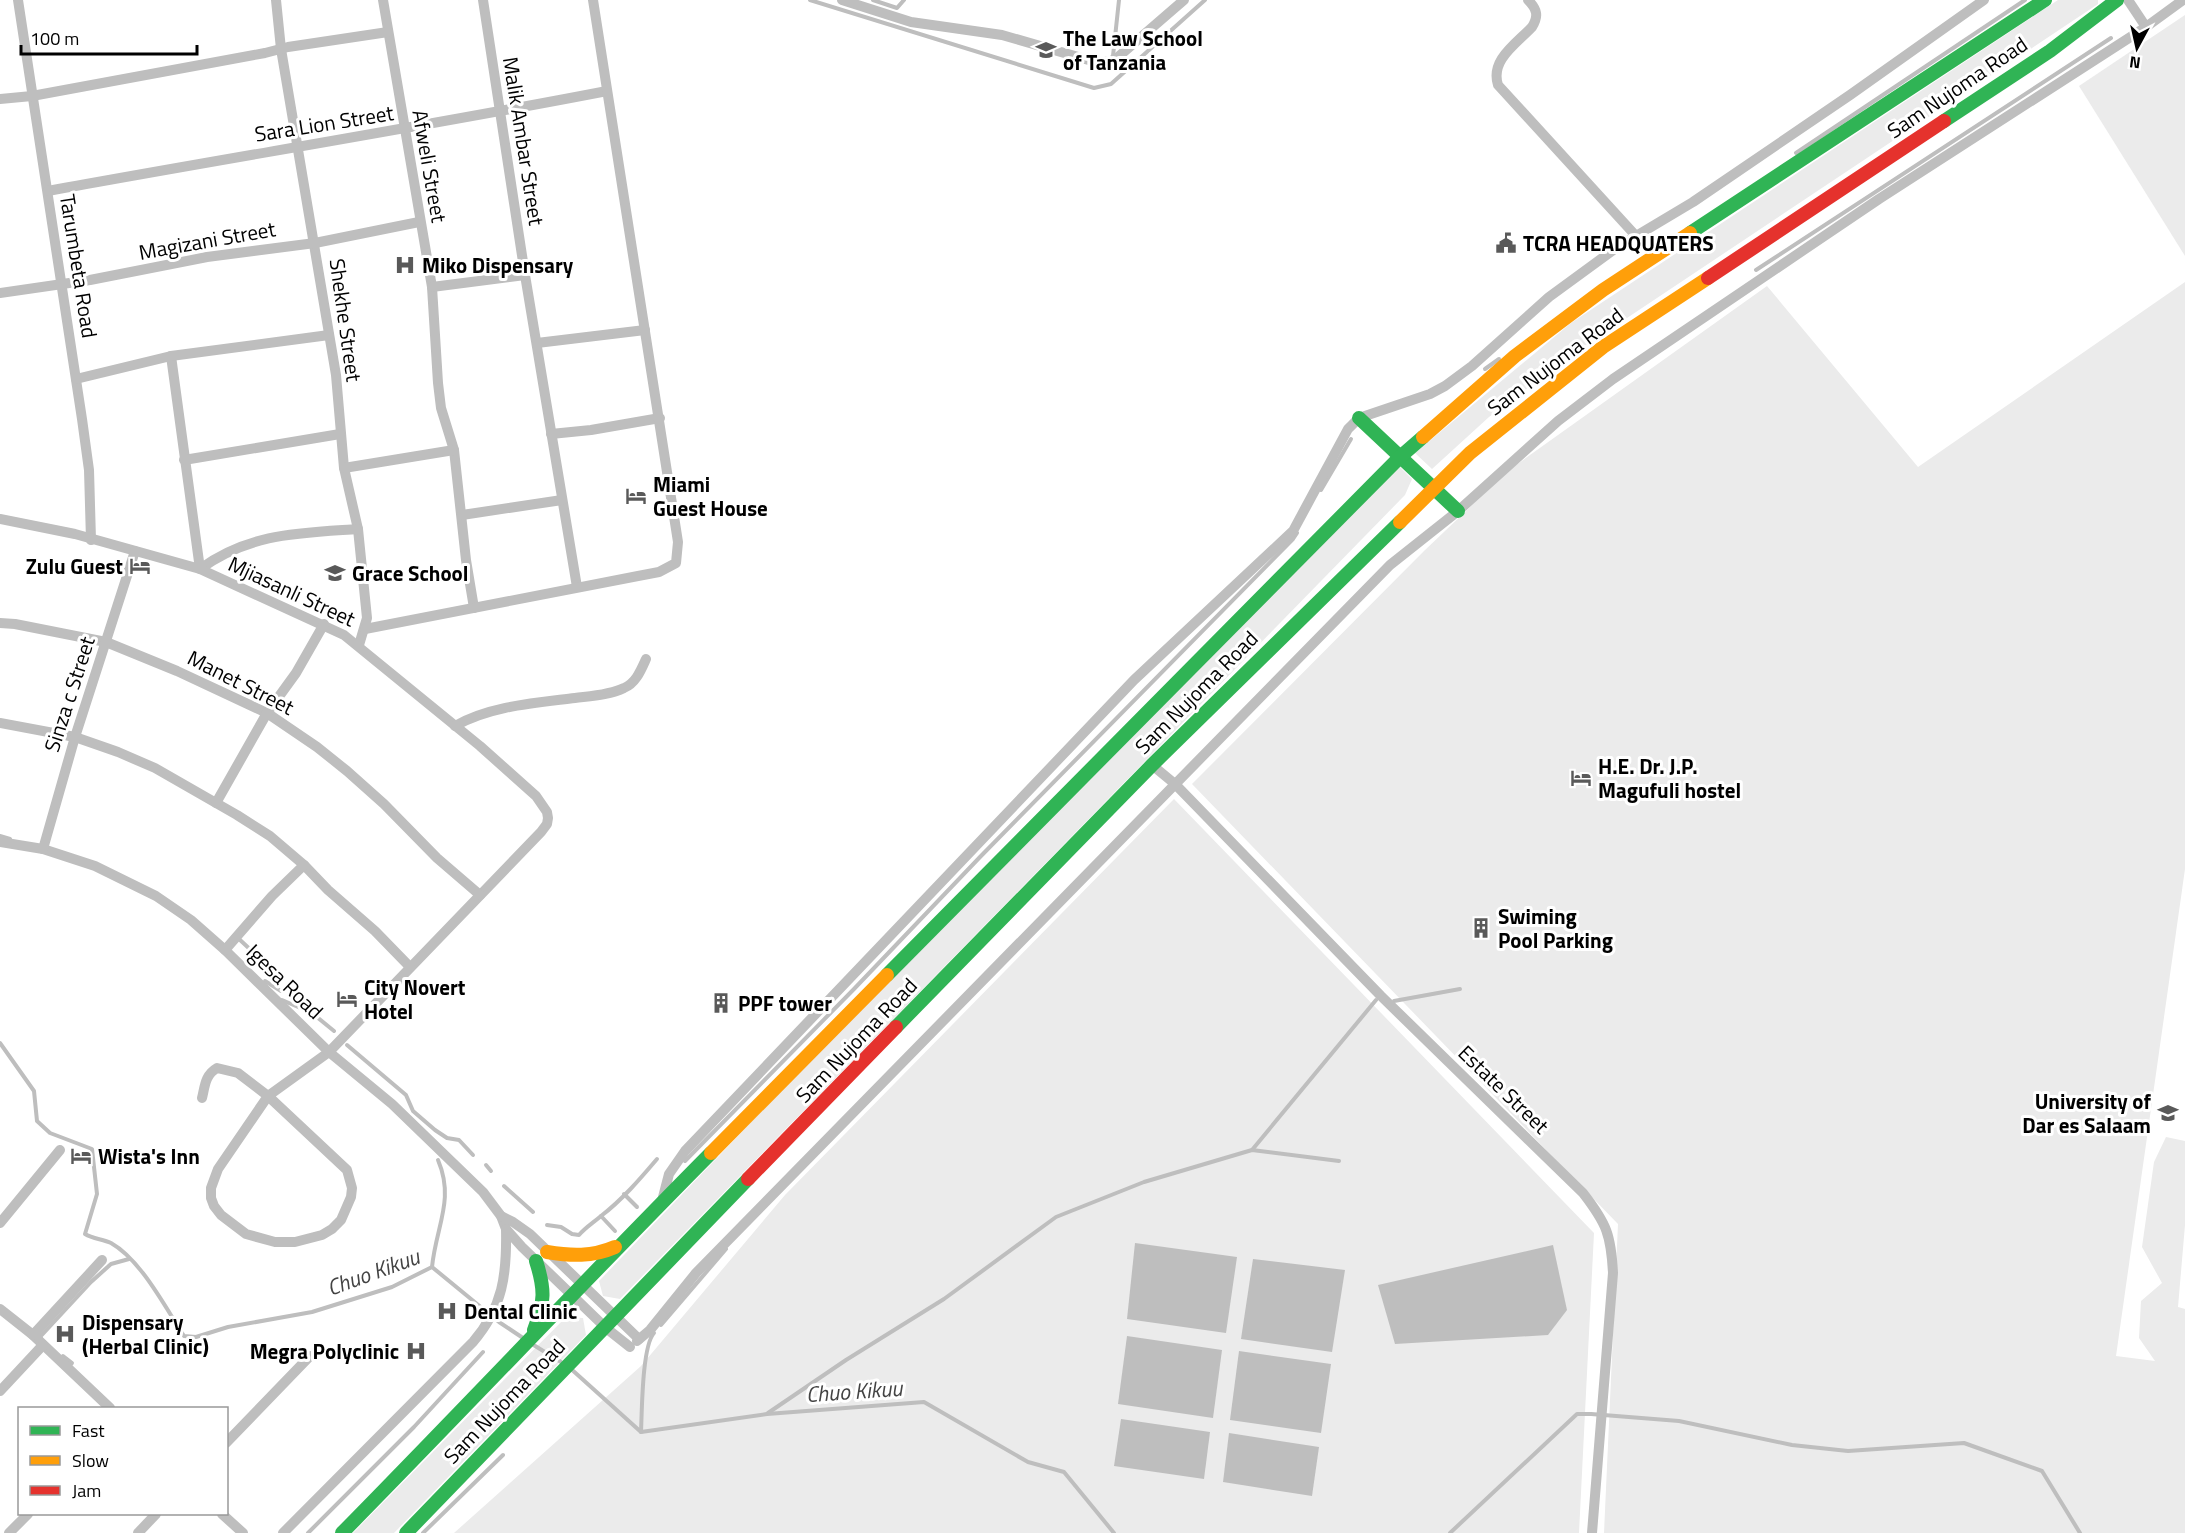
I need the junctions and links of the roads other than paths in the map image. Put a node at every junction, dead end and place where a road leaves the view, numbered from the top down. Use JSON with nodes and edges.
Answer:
{"nodes":[{"id":1,"x":18,"y":0,"type":"edge"},
{"id":2,"x":276,"y":0,"type":"edge"},
{"id":3,"x":383,"y":0,"type":"edge"},
{"id":4,"x":483,"y":0,"type":"edge"},
{"id":5,"x":593,"y":0,"type":"edge"},
{"id":6,"x":842,"y":0,"type":"edge"},
{"id":7,"x":1184,"y":0,"type":"edge"},
{"id":8,"x":1528,"y":0,"type":"edge"},
{"id":9,"x":1984,"y":0,"type":"edge"},
{"id":10,"x":2045,"y":0,"type":"edge"},
{"id":11,"x":2117,"y":0,"type":"edge"},
{"id":12,"x":2128,"y":0,"type":"edge"},
{"id":13,"x":2182,"y":0,"type":"edge"},
{"id":14,"x":2146,"y":27,"type":"junction"},
{"id":15,"x":388,"y":32,"type":"junction"},
{"id":16,"x":281,"y":49,"type":"junction"},
{"id":17,"x":607,"y":91,"type":"junction"},
{"id":18,"x":32,"y":96,"type":"junction"},
{"id":19,"x":0,"y":99,"type":"edge"},
{"id":20,"x":501,"y":111,"type":"junction"},
{"id":21,"x":404,"y":129,"type":"junction"},
{"id":22,"x":298,"y":146,"type":"junction"},
{"id":23,"x":48,"y":191,"type":"junction"},
{"id":24,"x":419,"y":222,"type":"junction"},
{"id":25,"x":1636,"y":236,"type":"junction"},
{"id":26,"x":315,"y":243,"type":"junction"},
{"id":27,"x":525,"y":274,"type":"junction"},
{"id":28,"x":61,"y":285,"type":"junction"},
{"id":29,"x":432,"y":287,"type":"junction"},
{"id":30,"x":0,"y":293,"type":"edge"},
{"id":31,"x":645,"y":330,"type":"junction"},
{"id":32,"x":329,"y":335,"type":"junction"},
{"id":33,"x":537,"y":343,"type":"junction"},
{"id":34,"x":171,"y":356,"type":"junction"},
{"id":35,"x":76,"y":379,"type":"junction"},
{"id":36,"x":660,"y":418,"type":"junction"},
{"id":37,"x":1359,"y":418,"type":"junction"},
{"id":38,"x":340,"y":434,"type":"junction"},
{"id":39,"x":551,"y":434,"type":"junction"},
{"id":40,"x":454,"y":450,"type":"junction"},
{"id":41,"x":1400,"y":456,"type":"junction"},
{"id":42,"x":184,"y":460,"type":"junction"},
{"id":43,"x":344,"y":468,"type":"junction"},
{"id":44,"x":1435,"y":488,"type":"junction"},
{"id":45,"x":562,"y":500,"type":"junction"},
{"id":46,"x":1458,"y":511,"type":"junction"},
{"id":47,"x":462,"y":515,"type":"junction"},
{"id":48,"x":0,"y":519,"type":"edge"},
{"id":49,"x":358,"y":530,"type":"junction"},
{"id":50,"x":91,"y":540,"type":"junction"},
{"id":51,"x":135,"y":551,"type":"junction"},
{"id":52,"x":200,"y":569,"type":"junction"},
{"id":53,"x":577,"y":587,"type":"junction"},
{"id":54,"x":474,"y":608,"type":"junction"},
{"id":55,"x":0,"y":623,"type":"edge"},
{"id":56,"x":324,"y":624,"type":"junction"},
{"id":57,"x":365,"y":629,"type":"junction"},
{"id":58,"x":106,"y":642,"type":"junction"},
{"id":59,"x":358,"y":645,"type":"junction"},
{"id":60,"x":646,"y":659,"type":"dead end"},
{"id":61,"x":267,"y":713,"type":"junction"},
{"id":62,"x":0,"y":723,"type":"edge"},
{"id":63,"x":454,"y":726,"type":"junction"},
{"id":64,"x":75,"y":737,"type":"junction"},
{"id":65,"x":1152,"y":765,"type":"junction"},
{"id":66,"x":1175,"y":784,"type":"junction"},
{"id":67,"x":216,"y":803,"type":"junction"},
{"id":68,"x":0,"y":842,"type":"edge"},
{"id":69,"x":43,"y":849,"type":"junction"},
{"id":70,"x":304,"y":865,"type":"junction"},
{"id":71,"x":480,"y":895,"type":"junction"},
{"id":72,"x":225,"y":950,"type":"junction"},
{"id":73,"x":410,"y":967,"type":"junction"},
{"id":74,"x":330,"y":1052,"type":"junction"},
{"id":75,"x":268,"y":1096,"type":"junction"},
{"id":76,"x":202,"y":1098,"type":"dead end"},
{"id":77,"x":60,"y":1150,"type":"dead end"},
{"id":78,"x":662,"y":1203,"type":"junction"},
{"id":79,"x":501,"y":1216,"type":"junction"},
{"id":80,"x":0,"y":1223,"type":"edge"},
{"id":81,"x":506,"y":1229,"type":"junction"},
{"id":82,"x":624,"y":1242,"type":"junction"},
{"id":83,"x":541,"y":1256,"type":"junction"},
{"id":84,"x":102,"y":1260,"type":"dead end"},
{"id":85,"x":581,"y":1284,"type":"junction"},
{"id":86,"x":571,"y":1295,"type":"junction"},
{"id":87,"x":0,"y":1309,"type":"edge"},
{"id":88,"x":615,"y":1315,"type":"junction"},
{"id":89,"x":606,"y":1328,"type":"junction"},
{"id":90,"x":33,"y":1335,"type":"junction"},
{"id":91,"x":531,"y":1337,"type":"junction"},
{"id":92,"x":635,"y":1342,"type":"junction"},
{"id":93,"x":42,"y":1345,"type":"junction"},
{"id":94,"x":310,"y":1356,"type":"dead end"},
{"id":95,"x":0,"y":1391,"type":"edge"},
{"id":96,"x":109,"y":1407,"type":"edge"},
{"id":97,"x":228,"y":1441,"type":"edge"},
{"id":98,"x":27,"y":1515,"type":"edge"},
{"id":99,"x":155,"y":1515,"type":"edge"},
{"id":100,"x":223,"y":1515,"type":"edge"},
{"id":101,"x":9,"y":1533,"type":"edge"},
{"id":102,"x":138,"y":1533,"type":"edge"},
{"id":103,"x":243,"y":1533,"type":"edge"},
{"id":104,"x":284,"y":1533,"type":"edge"},
{"id":105,"x":342,"y":1533,"type":"edge"},
{"id":106,"x":406,"y":1533,"type":"edge"},
{"id":107,"x":1592,"y":1533,"type":"edge"}],
"edges":[{"from":1,"to":18,"type":"street","name":"Tarumbeta Road"},
{"from":2,"to":16,"type":"street","name":"Shekhe Street"},
{"from":3,"to":15,"type":"street","name":"Afweli Street"},
{"from":4,"to":20,"type":"street","name":"Malik Ambar Street"},
{"from":5,"to":17,"type":"street"},
{"from":6,"to":7,"type":"street"},
{"from":8,"to":25,"type":"street"},
{"from":9,"to":25,"type":"street"},
{"from":10,"to":41,"type":"main road","name":"Sam Nujoma Road"},
{"from":11,"to":44,"type":"main road","name":"Sam Nujoma Road"},
{"from":12,"to":14,"type":"street"},
{"from":13,"to":14,"type":"street"},
{"from":14,"to":46,"type":"street"},
{"from":15,"to":16,"type":"street"},
{"from":15,"to":21,"type":"street","name":"Afweli Street"},
{"from":16,"to":18,"type":"street"},
{"from":16,"to":22,"type":"street","name":"Shekhe Street"},
{"from":17,"to":20,"type":"street","name":"Sara Lion Street"},
{"from":17,"to":31,"type":"street"},
{"from":18,"to":19,"type":"street"},
{"from":18,"to":23,"type":"street","name":"Tarumbeta Road"},
{"from":20,"to":21,"type":"street","name":"Sara Lion Street"},
{"from":20,"to":27,"type":"street","name":"Malik Ambar Street"},
{"from":21,"to":22,"type":"street","name":"Sara Lion Street"},
{"from":21,"to":24,"type":"street","name":"Afweli Street"},
{"from":22,"to":23,"type":"street","name":"Sara Lion Street"},
{"from":22,"to":26,"type":"street","name":"Shekhe Street"},
{"from":23,"to":28,"type":"street","name":"Tarumbeta Road"},
{"from":24,"to":26,"type":"street","name":"Magizani Street"},
{"from":24,"to":29,"type":"street","name":"Afweli Street"},
{"from":25,"to":37,"type":"street"},
{"from":26,"to":28,"type":"street","name":"Magizani Street"},
{"from":26,"to":32,"type":"street","name":"Shekhe Street"},
{"from":27,"to":29,"type":"street"},
{"from":27,"to":33,"type":"street","name":"Malik Ambar Street"},
{"from":28,"to":30,"type":"street","name":"Magizani Street"},
{"from":28,"to":35,"type":"street","name":"Tarumbeta Road"},
{"from":29,"to":40,"type":"street","name":"Afweli Street"},
{"from":31,"to":33,"type":"street"},
{"from":31,"to":36,"type":"street"},
{"from":32,"to":34,"type":"street"},
{"from":32,"to":38,"type":"street","name":"Shekhe Street"},
{"from":33,"to":39,"type":"street","name":"Malik Ambar Street"},
{"from":34,"to":35,"type":"street"},
{"from":34,"to":42,"type":"street"},
{"from":35,"to":50,"type":"street","name":"Tarumbeta Road"},
{"from":36,"to":39,"type":"street"},
{"from":36,"to":53,"type":"street"},
{"from":37,"to":41,"type":"main road"},
{"from":37,"to":78,"type":"street"},
{"from":38,"to":42,"type":"street"},
{"from":38,"to":43,"type":"street","name":"Shekhe Street"},
{"from":39,"to":45,"type":"street","name":"Malik Ambar Street"},
{"from":40,"to":43,"type":"street"},
{"from":40,"to":47,"type":"street","name":"Afweli Street"},
{"from":41,"to":44,"type":"main road"},
{"from":41,"to":78,"type":"main road","name":"Sam Nujoma Road"},
{"from":42,"to":52,"type":"street"},
{"from":43,"to":49,"type":"street","name":"Shekhe Street"},
{"from":44,"to":46,"type":"main road"},
{"from":44,"to":65,"type":"main road","name":"Sam Nujoma Road"},
{"from":45,"to":47,"type":"street"},
{"from":45,"to":53,"type":"street","name":"Malik Ambar Street"},
{"from":46,"to":66,"type":"street"},
{"from":47,"to":54,"type":"street","name":"Afweli Street"},
{"from":48,"to":50,"type":"street","name":"Mjiasanli Street"},
{"from":49,"to":52,"type":"street"},
{"from":49,"to":57,"type":"street","name":"Shekhe Street"},
{"from":50,"to":51,"type":"street","name":"Mjiasanli Street"},
{"from":51,"to":52,"type":"street","name":"Mjiasanli Street"},
{"from":51,"to":58,"type":"street","name":"Sinza c Street"},
{"from":52,"to":56,"type":"street","name":"Mjiasanli Street"},
{"from":53,"to":54,"type":"street"},
{"from":54,"to":57,"type":"street"},
{"from":55,"to":58,"type":"street","name":"Manet Street"},
{"from":56,"to":59,"type":"street","name":"Mjiasanli Street"},
{"from":56,"to":61,"type":"street"},
{"from":57,"to":59,"type":"street","name":"Shekhe Street"},
{"from":58,"to":61,"type":"street","name":"Manet Street"},
{"from":58,"to":64,"type":"street","name":"Sinza c Street"},
{"from":59,"to":63,"type":"street","name":"Mjiasanli Street"},
{"from":60,"to":63,"type":"street"},
{"from":61,"to":67,"type":"street"},
{"from":61,"to":71,"type":"street","name":"Manet Street"},
{"from":62,"to":64,"type":"street"},
{"from":63,"to":71,"type":"street","name":"Mjiasanli Street"},
{"from":64,"to":67,"type":"street"},
{"from":64,"to":69,"type":"street","name":"Sinza c Street"},
{"from":65,"to":66,"type":"street","name":"Estate Street"},
{"from":65,"to":88,"type":"main road","name":"Sam Nujoma Road"},
{"from":66,"to":92,"type":"street"},
{"from":66,"to":107,"type":"street","name":"Estate Street"},
{"from":67,"to":70,"type":"street"},
{"from":68,"to":69,"type":"street","name":"Igesa Road"},
{"from":69,"to":72,"type":"street","name":"Igesa Road"},
{"from":70,"to":72,"type":"street"},
{"from":70,"to":73,"type":"street"},
{"from":71,"to":73,"type":"street"},
{"from":72,"to":74,"type":"street","name":"Igesa Road"},
{"from":73,"to":74,"type":"street"},
{"from":74,"to":75,"type":"street"},
{"from":74,"to":79,"type":"street","name":"Igesa Road"},
{"from":75,"to":75,"type":"street"},
{"from":75,"to":76,"type":"street"},
{"from":77,"to":80,"type":"street"},
{"from":78,"to":82,"type":"main road","name":"Sam Nujoma Road"},
{"from":79,"to":81,"type":"street","name":"Igesa Road"},
{"from":79,"to":83,"type":"street","name":"Igesa Road"},
{"from":81,"to":83,"type":"street","name":"Igesa Road"},
{"from":81,"to":104,"type":"street"},
{"from":82,"to":83,"type":"main road"},
{"from":82,"to":85,"type":"main road","name":"Sam Nujoma Road"},
{"from":83,"to":85,"type":"street","name":"Igesa Road"},
{"from":83,"to":86,"type":"street","name":"Igesa Road"},
{"from":83,"to":91,"type":"main road"},
{"from":84,"to":90,"type":"street"},
{"from":85,"to":86,"type":"main road","name":"Sam Nujoma Road"},
{"from":85,"to":88,"type":"street","name":"Igesa Road"},
{"from":86,"to":89,"type":"street","name":"Igesa Road"},
{"from":86,"to":91,"type":"main road","name":"Sam Nujoma Road"},
{"from":87,"to":90,"type":"street"},
{"from":88,"to":89,"type":"main road","name":"Sam Nujoma Road"},
{"from":88,"to":92,"type":"street","name":"Igesa Road"},
{"from":89,"to":92,"type":"street","name":"Igesa Road"},
{"from":89,"to":106,"type":"main road","name":"Sam Nujoma Road"},
{"from":90,"to":93,"type":"street"},
{"from":91,"to":105,"type":"main road","name":"Sam Nujoma Road"},
{"from":93,"to":95,"type":"street"},
{"from":93,"to":96,"type":"street"},
{"from":94,"to":97,"type":"street"},
{"from":98,"to":101,"type":"street"},
{"from":99,"to":102,"type":"street"},
{"from":100,"to":103,"type":"street"}]}
